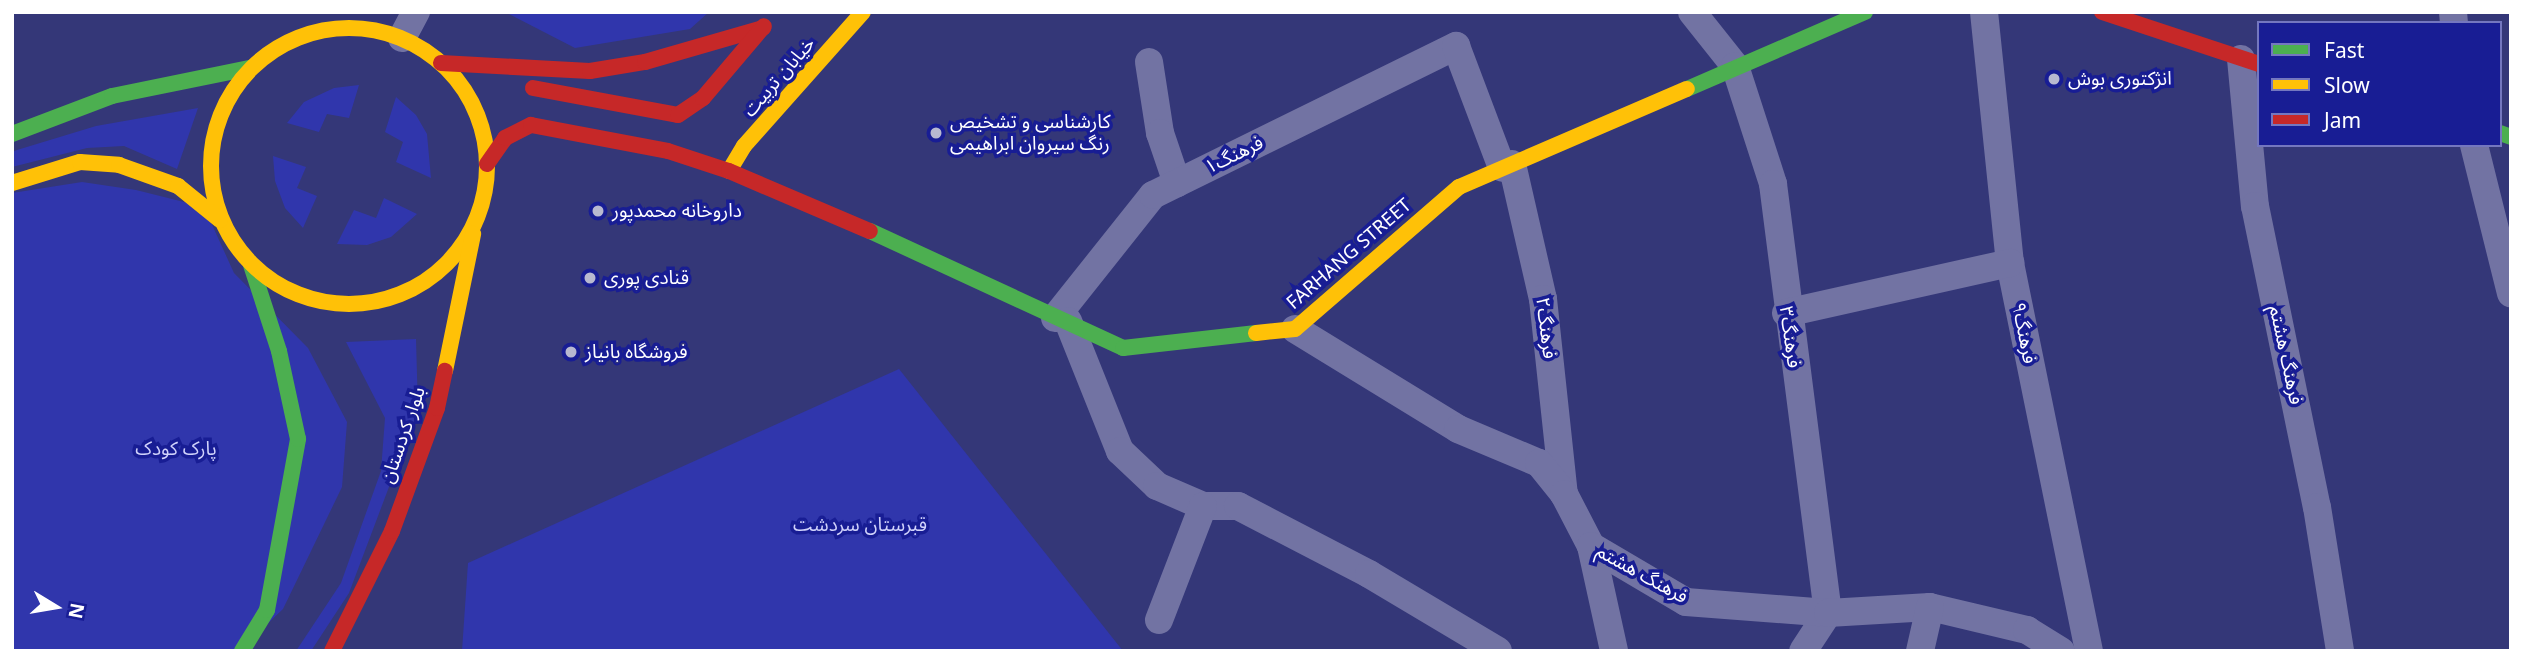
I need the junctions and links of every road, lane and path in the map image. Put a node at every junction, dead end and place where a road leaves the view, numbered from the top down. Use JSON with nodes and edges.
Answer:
{"nodes":[{"id":1,"x":416,"y":12,"type":"edge"},
{"id":2,"x":776,"y":12,"type":"edge"},
{"id":3,"x":863,"y":12,"type":"edge"},
{"id":4,"x":1692,"y":12,"type":"edge"},
{"id":5,"x":1865,"y":12,"type":"edge"},
{"id":6,"x":1983,"y":12,"type":"edge"},
{"id":7,"x":2102,"y":12,"type":"edge"},
{"id":8,"x":763,"y":28,"type":"junction"},
{"id":9,"x":402,"y":38,"type":"junction"},
{"id":10,"x":1456,"y":46,"type":"joint"},
{"id":11,"x":2250,"y":61,"type":"edge"},
{"id":12,"x":1149,"y":62,"type":"dead end"},
{"id":13,"x":441,"y":63,"type":"junction"},
{"id":14,"x":1735,"y":66,"type":"junction"},
{"id":15,"x":250,"y":68,"type":"junction"},
{"id":16,"x":703,"y":98,"type":"junction"},
{"id":17,"x":705,"y":124,"type":"dead end"},
{"id":18,"x":673,"y":133,"type":"junction"},
{"id":19,"x":12,"y":134,"type":"edge"},
{"id":20,"x":719,"y":145,"type":"dead end"},
{"id":21,"x":744,"y":146,"type":"junction"},
{"id":22,"x":2474,"y":147,"type":"edge"},
{"id":23,"x":487,"y":164,"type":"junction"},
{"id":24,"x":1507,"y":166,"type":"junction"},
{"id":25,"x":730,"y":171,"type":"junction"},
{"id":26,"x":12,"y":183,"type":"edge"},
{"id":27,"x":1177,"y":183,"type":"junction"},
{"id":28,"x":477,"y":219,"type":"junction"},
{"id":29,"x":220,"y":220,"type":"junction"},
{"id":30,"x":2010,"y":263,"type":"junction"},
{"id":31,"x":251,"y":265,"type":"junction"},
{"id":32,"x":2511,"y":293,"type":"edge"},
{"id":33,"x":1786,"y":313,"type":"junction"},
{"id":34,"x":1061,"y":319,"type":"junction"},
{"id":35,"x":1295,"y":329,"type":"junction"},
{"id":36,"x":1564,"y":494,"type":"junction"},
{"id":37,"x":1203,"y":506,"type":"junction"},
{"id":38,"x":1591,"y":546,"type":"junction"},
{"id":39,"x":1930,"y":607,"type":"junction"},
{"id":40,"x":1828,"y":612,"type":"junction"},
{"id":41,"x":1159,"y":620,"type":"dead end"},
{"id":42,"x":242,"y":651,"type":"edge"},
{"id":43,"x":332,"y":651,"type":"edge"},
{"id":44,"x":1498,"y":651,"type":"edge"},
{"id":45,"x":1614,"y":651,"type":"edge"},
{"id":46,"x":1803,"y":651,"type":"edge"},
{"id":47,"x":1920,"y":651,"type":"edge"},
{"id":48,"x":2061,"y":651,"type":"edge"},
{"id":49,"x":2089,"y":651,"type":"edge"},
{"id":50,"x":2340,"y":651,"type":"edge"}],
"edges":[{"from":1,"to":9,"type":"street"},
{"from":2,"to":8,"type":"main road"},
{"from":3,"to":21,"type":"main road","name":"خیابان تربیت"},
{"from":4,"to":14,"type":"street"},
{"from":5,"to":14,"type":"main road","name":"FARHANG STREET"},
{"from":6,"to":30,"type":"street","name":"فرهنگ۹"},
{"from":7,"to":11,"type":"main road"},
{"from":8,"to":13,"type":"main road"},
{"from":8,"to":16,"type":"main road"},
{"from":9,"to":13,"type":"main road"},
{"from":9,"to":15,"type":"main road"},
{"from":10,"to":24,"type":"street","name":"فرهنگ۲"},
{"from":10,"to":27,"type":"street","name":"فرهنگ۱"},
{"from":11,"to":50,"type":"street","name":"فرهنگ هشتم"},
{"from":12,"to":27,"type":"street"},
{"from":13,"to":18,"type":"main road"},
{"from":13,"to":23,"type":"main road"},
{"from":14,"to":24,"type":"main road","name":"FARHANG STREET"},
{"from":14,"to":33,"type":"street","name":"فرهنگ۳"},
{"from":15,"to":19,"type":"main road"},
{"from":15,"to":29,"type":"main road"},
{"from":16,"to":17,"type":"main road"},
{"from":16,"to":18,"type":"main road"},
{"from":18,"to":23,"type":"main road"},
{"from":18,"to":25,"type":"main road","name":"FARHANG STREET"},
{"from":20,"to":21,"type":"main road"},
{"from":21,"to":25,"type":"main road","name":"خیابان تربیت"},
{"from":22,"to":32,"type":"street"},
{"from":23,"to":28,"type":"main road","name":"بلوار کردستان"},
{"from":24,"to":35,"type":"main road","name":"FARHANG STREET"},
{"from":24,"to":36,"type":"street","name":"فرهنگ۲"},
{"from":25,"to":34,"type":"main road","name":"FARHANG STREET"},
{"from":26,"to":29,"type":"main road"},
{"from":27,"to":34,"type":"street","name":"فرهنگ۱"},
{"from":28,"to":31,"type":"main road"},
{"from":28,"to":43,"type":"main road","name":"بلوار کردستان"},
{"from":29,"to":31,"type":"main road"},
{"from":30,"to":33,"type":"street"},
{"from":30,"to":49,"type":"street","name":"فرهنگ۹"},
{"from":31,"to":42,"type":"main road"},
{"from":33,"to":40,"type":"street","name":"فرهنگ۳"},
{"from":34,"to":35,"type":"main road","name":"FARHANG STREET"},
{"from":34,"to":37,"type":"street"},
{"from":35,"to":36,"type":"street","name":"فرهنگ هشتم"},
{"from":36,"to":38,"type":"street","name":"فرهنگ هشتم"},
{"from":37,"to":41,"type":"street"},
{"from":37,"to":44,"type":"street"},
{"from":38,"to":40,"type":"street","name":"فرهنگ هشتم"},
{"from":38,"to":45,"type":"street"},
{"from":39,"to":40,"type":"street","name":"فرهنگ هشتم"},
{"from":39,"to":47,"type":"street"},
{"from":39,"to":48,"type":"street","name":"فرهنگ هشتم"},
{"from":40,"to":46,"type":"street"}]}
